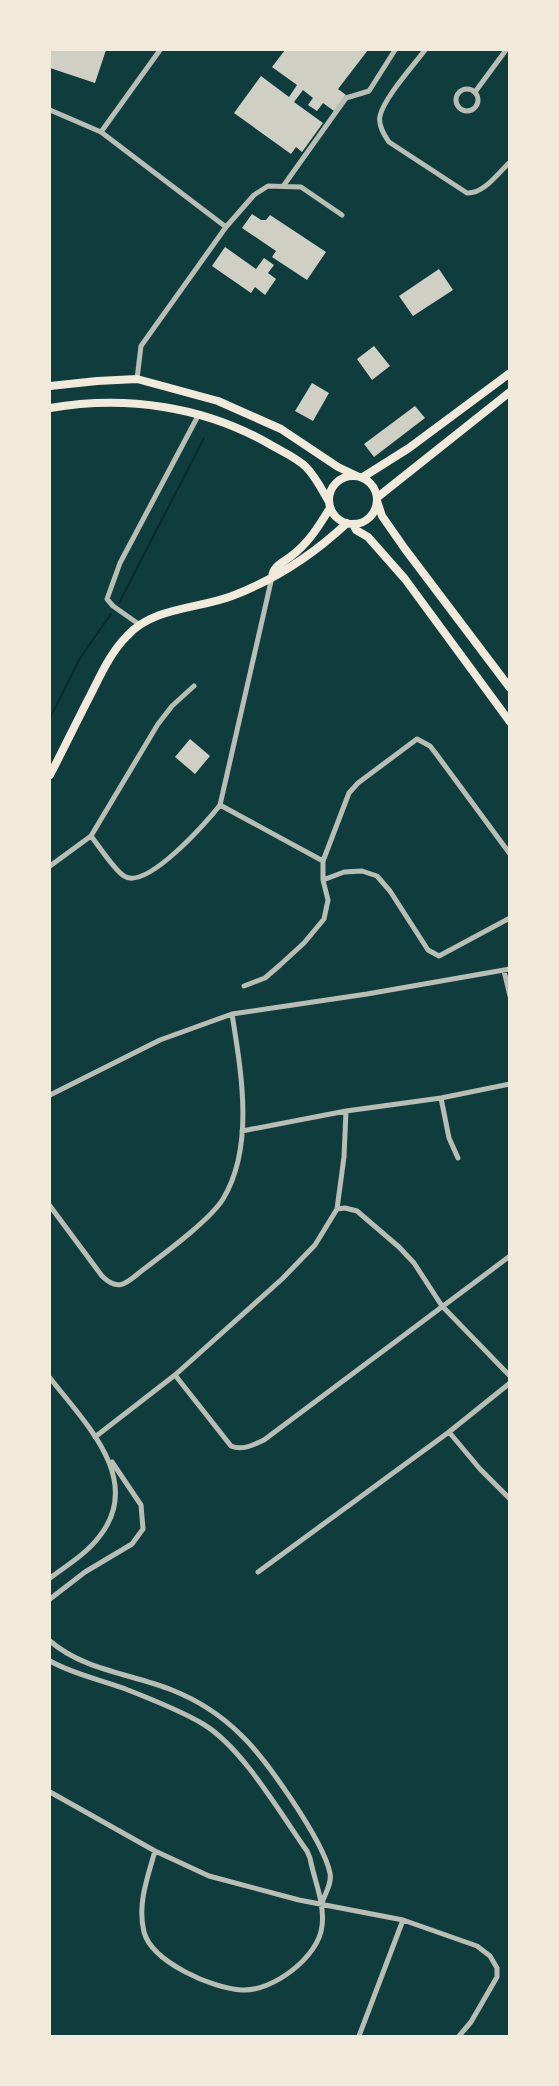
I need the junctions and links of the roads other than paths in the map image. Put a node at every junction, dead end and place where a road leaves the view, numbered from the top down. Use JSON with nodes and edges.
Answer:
{"nodes":[{"id":1,"x":160,"y":50,"type":"edge"},
{"id":2,"x":395,"y":50,"type":"edge"},
{"id":3,"x":425,"y":50,"type":"edge"},
{"id":4,"x":506,"y":50,"type":"edge"},
{"id":5,"x":475,"y":92,"type":"junction"},
{"id":6,"x":50,"y":110,"type":"edge"},
{"id":7,"x":101,"y":132,"type":"junction"},
{"id":8,"x":510,"y":162,"type":"edge"},
{"id":9,"x":284,"y":185,"type":"junction"},
{"id":10,"x":342,"y":215,"type":"dead end"},
{"id":11,"x":226,"y":227,"type":"junction"},
{"id":12,"x":510,"y":374,"type":"edge"},
{"id":13,"x":137,"y":379,"type":"junction"},
{"id":14,"x":50,"y":386,"type":"edge"},
{"id":15,"x":510,"y":392,"type":"edge"},
{"id":16,"x":50,"y":408,"type":"edge"},
{"id":17,"x":199,"y":414,"type":"junction"},
{"id":18,"x":360,"y":476,"type":"junction"},
{"id":19,"x":378,"y":498,"type":"junction"},
{"id":20,"x":329,"y":505,"type":"junction"},
{"id":21,"x":350,"y":524,"type":"junction"},
{"id":22,"x":272,"y":577,"type":"junction"},
{"id":23,"x":140,"y":625,"type":"junction"},
{"id":24,"x":194,"y":686,"type":"dead end"},
{"id":25,"x":510,"y":688,"type":"edge"},
{"id":26,"x":510,"y":722,"type":"edge"},
{"id":27,"x":50,"y":775,"type":"edge"},
{"id":28,"x":220,"y":805,"type":"junction"},
{"id":29,"x":91,"y":836,"type":"junction"},
{"id":30,"x":510,"y":854,"type":"edge"},
{"id":31,"x":323,"y":861,"type":"junction"},
{"id":32,"x":50,"y":866,"type":"edge"},
{"id":33,"x":323,"y":880,"type":"junction"},
{"id":34,"x":510,"y":918,"type":"edge"},
{"id":35,"x":507,"y":970,"type":"edge"},
{"id":36,"x":244,"y":986,"type":"dead end"},
{"id":37,"x":510,"y":996,"type":"edge"},
{"id":38,"x":232,"y":1014,"type":"junction"},
{"id":39,"x":510,"y":1084,"type":"edge"},
{"id":40,"x":50,"y":1095,"type":"edge"},
{"id":41,"x":441,"y":1098,"type":"junction"},
{"id":42,"x":346,"y":1111,"type":"junction"},
{"id":43,"x":242,"y":1131,"type":"junction"},
{"id":44,"x":458,"y":1158,"type":"dead end"},
{"id":45,"x":50,"y":1206,"type":"edge"},
{"id":46,"x":337,"y":1209,"type":"junction"},
{"id":47,"x":510,"y":1256,"type":"edge"},
{"id":48,"x":442,"y":1305,"type":"junction"},
{"id":49,"x":175,"y":1375,"type":"junction"},
{"id":50,"x":510,"y":1377,"type":"edge"},
{"id":51,"x":50,"y":1378,"type":"edge"},
{"id":52,"x":510,"y":1383,"type":"edge"},
{"id":53,"x":449,"y":1432,"type":"junction"},
{"id":54,"x":95,"y":1437,"type":"junction"},
{"id":55,"x":108,"y":1456,"type":"junction"},
{"id":56,"x":510,"y":1499,"type":"edge"},
{"id":57,"x":258,"y":1572,"type":"dead end"},
{"id":58,"x":50,"y":1578,"type":"edge"},
{"id":59,"x":50,"y":1599,"type":"edge"},
{"id":60,"x":50,"y":1641,"type":"edge"},
{"id":61,"x":50,"y":1661,"type":"edge"},
{"id":62,"x":50,"y":1792,"type":"edge"},
{"id":63,"x":155,"y":1851,"type":"junction"},
{"id":64,"x":322,"y":1905,"type":"junction"},
{"id":65,"x":403,"y":1920,"type":"junction"},
{"id":66,"x":359,"y":2037,"type":"edge"},
{"id":67,"x":459,"y":2037,"type":"edge"}],
"edges":[{"from":1,"to":7,"type":"street"},
{"from":2,"to":9,"type":"street"},
{"from":3,"to":8,"type":"street"},
{"from":4,"to":5,"type":"street"},
{"from":5,"to":5,"type":"street"},
{"from":6,"to":7,"type":"street"},
{"from":7,"to":11,"type":"street"},
{"from":9,"to":10,"type":"street"},
{"from":9,"to":11,"type":"street"},
{"from":11,"to":13,"type":"street"},
{"from":12,"to":18,"type":"main road"},
{"from":13,"to":14,"type":"main road"},
{"from":13,"to":18,"type":"main road"},
{"from":15,"to":19,"type":"main road"},
{"from":16,"to":17,"type":"main road"},
{"from":17,"to":20,"type":"main road"},
{"from":17,"to":23,"type":"street"},
{"from":18,"to":19,"type":"main road"},
{"from":18,"to":20,"type":"main road"},
{"from":19,"to":21,"type":"main road"},
{"from":19,"to":25,"type":"main road"},
{"from":20,"to":21,"type":"main road"},
{"from":20,"to":22,"type":"main road"},
{"from":21,"to":22,"type":"main road"},
{"from":21,"to":26,"type":"main road"},
{"from":22,"to":23,"type":"main road"},
{"from":22,"to":28,"type":"street"},
{"from":23,"to":27,"type":"main road"},
{"from":24,"to":29,"type":"street"},
{"from":28,"to":29,"type":"street"},
{"from":28,"to":31,"type":"street"},
{"from":29,"to":32,"type":"street"},
{"from":30,"to":31,"type":"street"},
{"from":31,"to":33,"type":"street"},
{"from":33,"to":34,"type":"street"},
{"from":33,"to":36,"type":"street"},
{"from":35,"to":37,"type":"street"},
{"from":35,"to":38,"type":"street"},
{"from":38,"to":40,"type":"street"},
{"from":38,"to":43,"type":"street"},
{"from":39,"to":41,"type":"street"},
{"from":41,"to":42,"type":"street"},
{"from":41,"to":44,"type":"street"},
{"from":42,"to":43,"type":"street"},
{"from":42,"to":46,"type":"street"},
{"from":43,"to":45,"type":"street"},
{"from":46,"to":48,"type":"street"},
{"from":46,"to":49,"type":"street"},
{"from":47,"to":48,"type":"street"},
{"from":48,"to":49,"type":"street"},
{"from":48,"to":50,"type":"street"},
{"from":49,"to":54,"type":"street"},
{"from":51,"to":54,"type":"street"},
{"from":52,"to":53,"type":"street"},
{"from":53,"to":56,"type":"street"},
{"from":53,"to":57,"type":"street"},
{"from":54,"to":55,"type":"street"},
{"from":55,"to":58,"type":"street"},
{"from":55,"to":59,"type":"street"},
{"from":60,"to":64,"type":"street"},
{"from":61,"to":64,"type":"street"},
{"from":62,"to":63,"type":"street"},
{"from":63,"to":64,"type":"street"},
{"from":63,"to":64,"type":"street"},
{"from":64,"to":65,"type":"street"},
{"from":65,"to":66,"type":"street"},
{"from":65,"to":67,"type":"street"}]}
